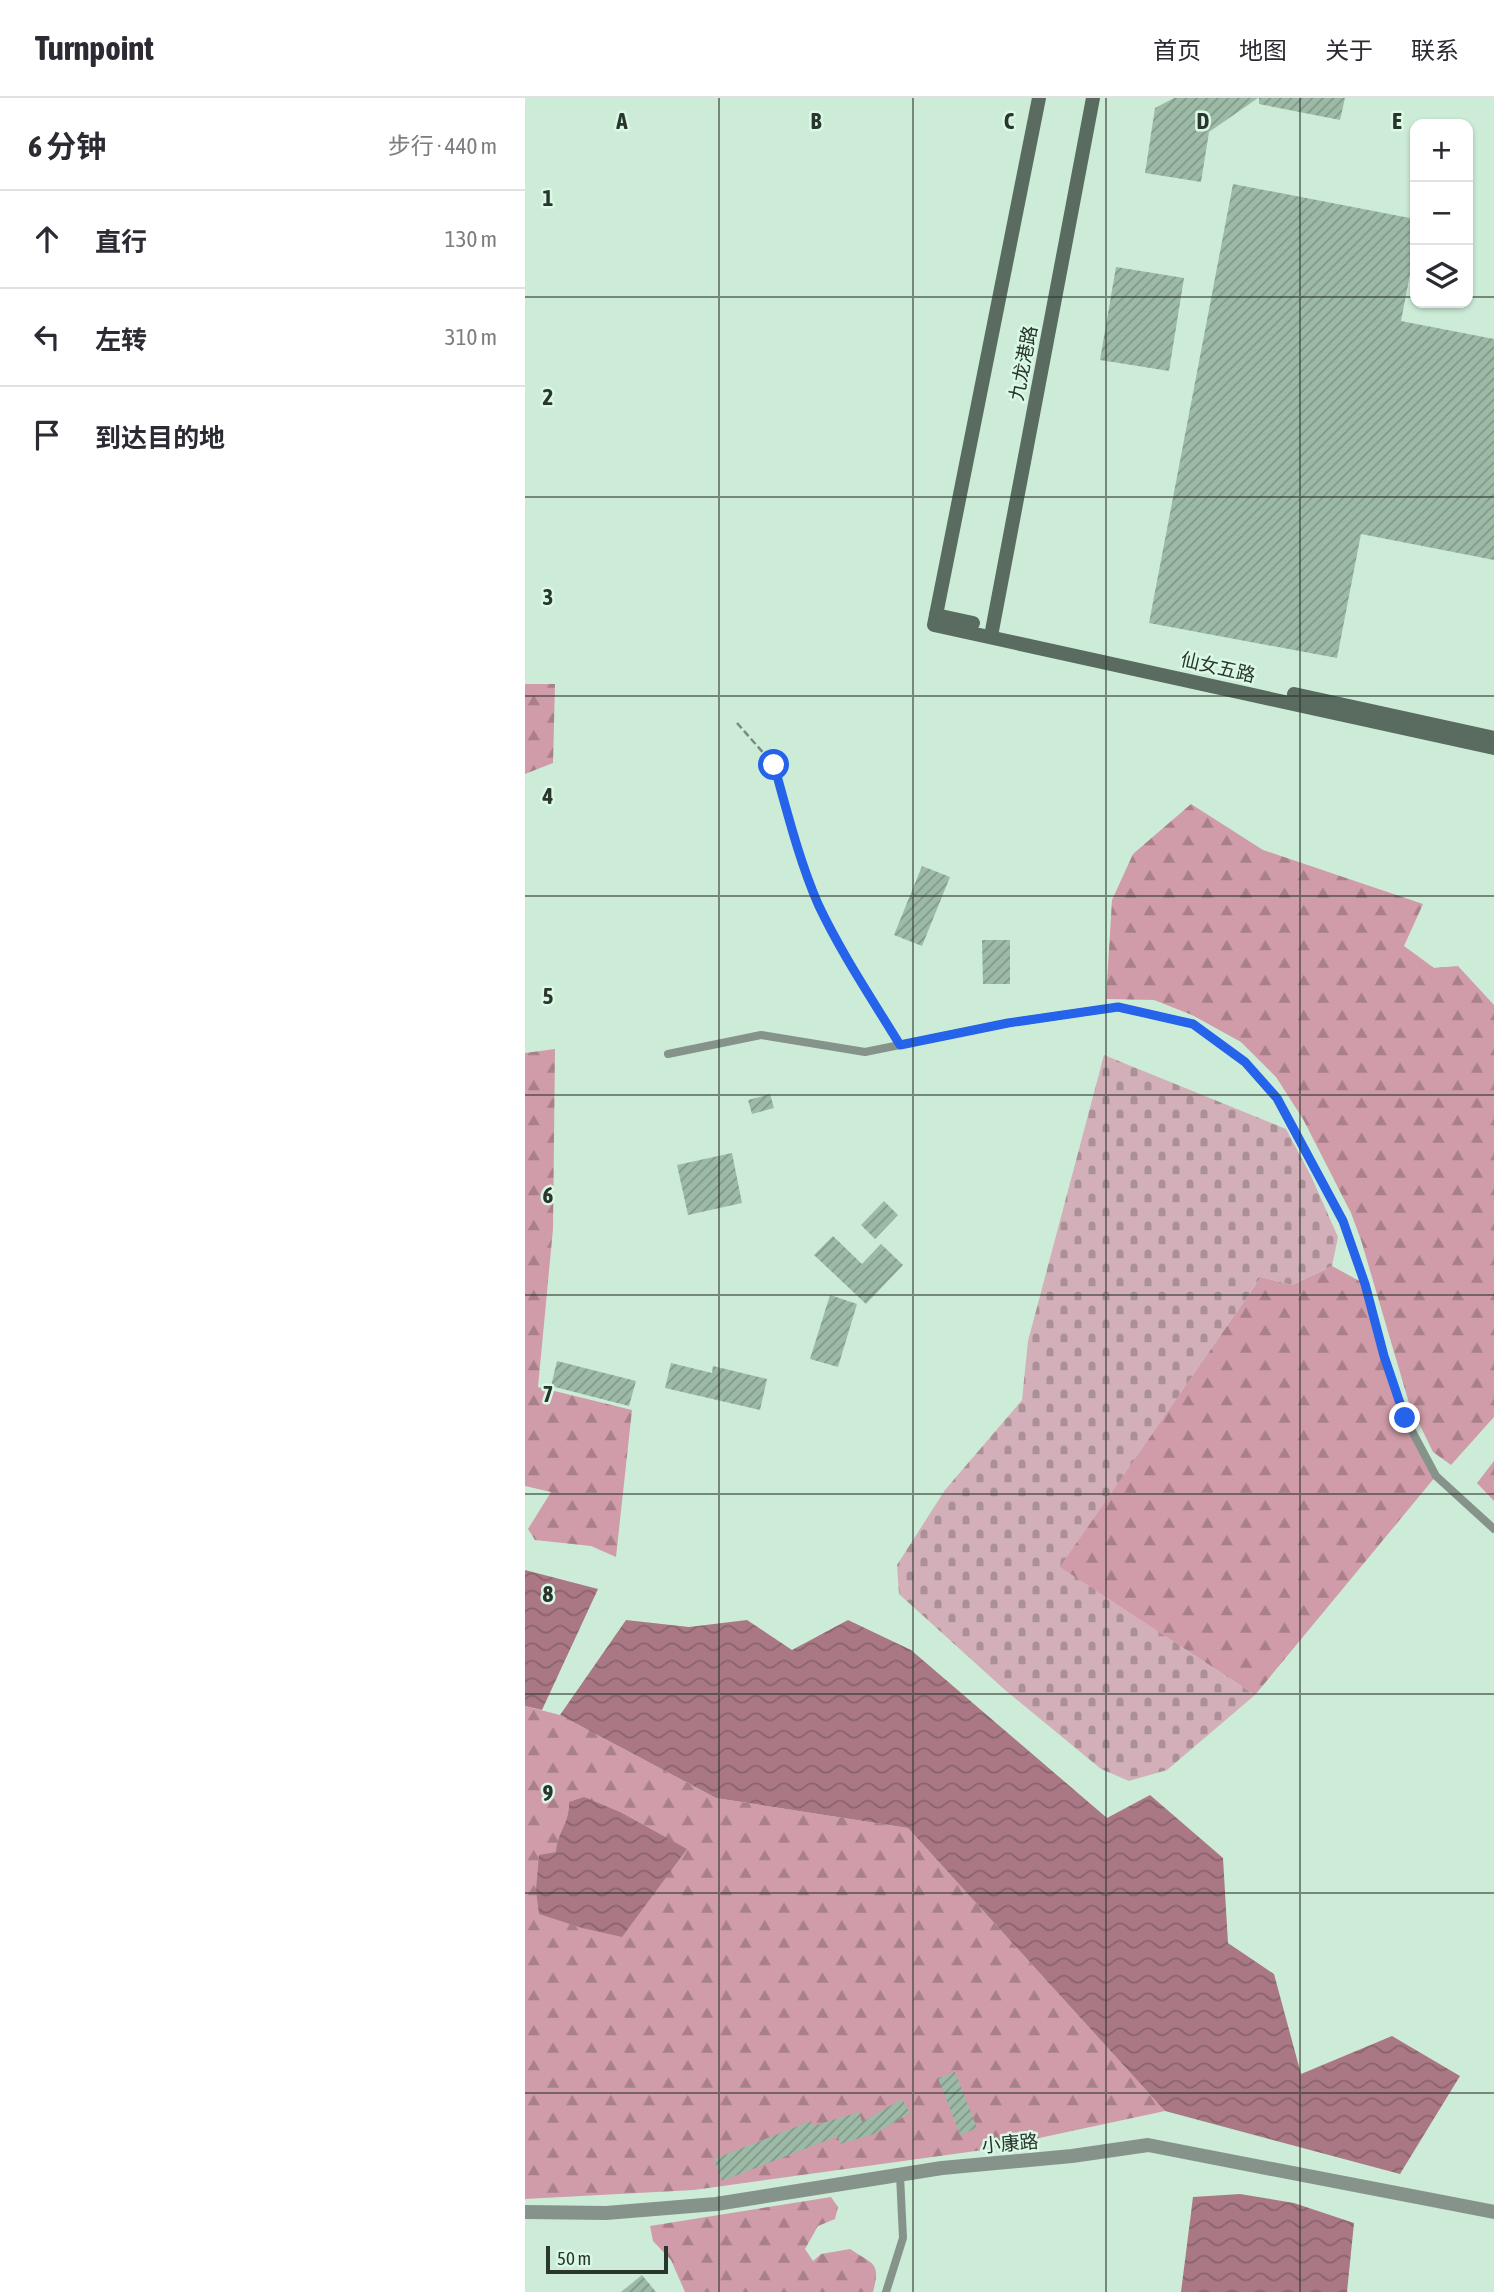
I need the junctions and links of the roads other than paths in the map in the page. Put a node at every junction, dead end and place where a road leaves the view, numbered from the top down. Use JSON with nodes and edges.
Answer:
{"nodes":[{"id":1,"x":1039,"y":98,"type":"edge"},
{"id":2,"x":1093,"y":98,"type":"edge"},
{"id":3,"x":935,"y":620,"type":"joint"},
{"id":4,"x":992,"y":632,"type":"junction"},
{"id":5,"x":1494,"y":738,"type":"edge"},
{"id":6,"x":1494,"y":748,"type":"edge"},
{"id":7,"x":668,"y":1054,"type":"dead end"},
{"id":8,"x":1494,"y":1529,"type":"edge"},
{"id":9,"x":901,"y":2175,"type":"junction"},
{"id":10,"x":525,"y":2212,"type":"edge"},
{"id":11,"x":1494,"y":2212,"type":"edge"},
{"id":12,"x":886,"y":2292,"type":"edge"}],
"edges":[{"from":1,"to":3,"type":"street","name":"九龙港路"},
{"from":2,"to":4,"type":"street","name":"九龙港路"},
{"from":3,"to":4,"type":"street","name":"仙女五路"},
{"from":4,"to":5,"type":"street","name":"仙女五路"},
{"from":4,"to":6,"type":"street","name":"仙女五路"},
{"from":7,"to":8,"type":"lane"},
{"from":9,"to":10,"type":"street","name":"小康路"},
{"from":9,"to":11,"type":"street","name":"小康路"},
{"from":9,"to":12,"type":"lane"}]}
